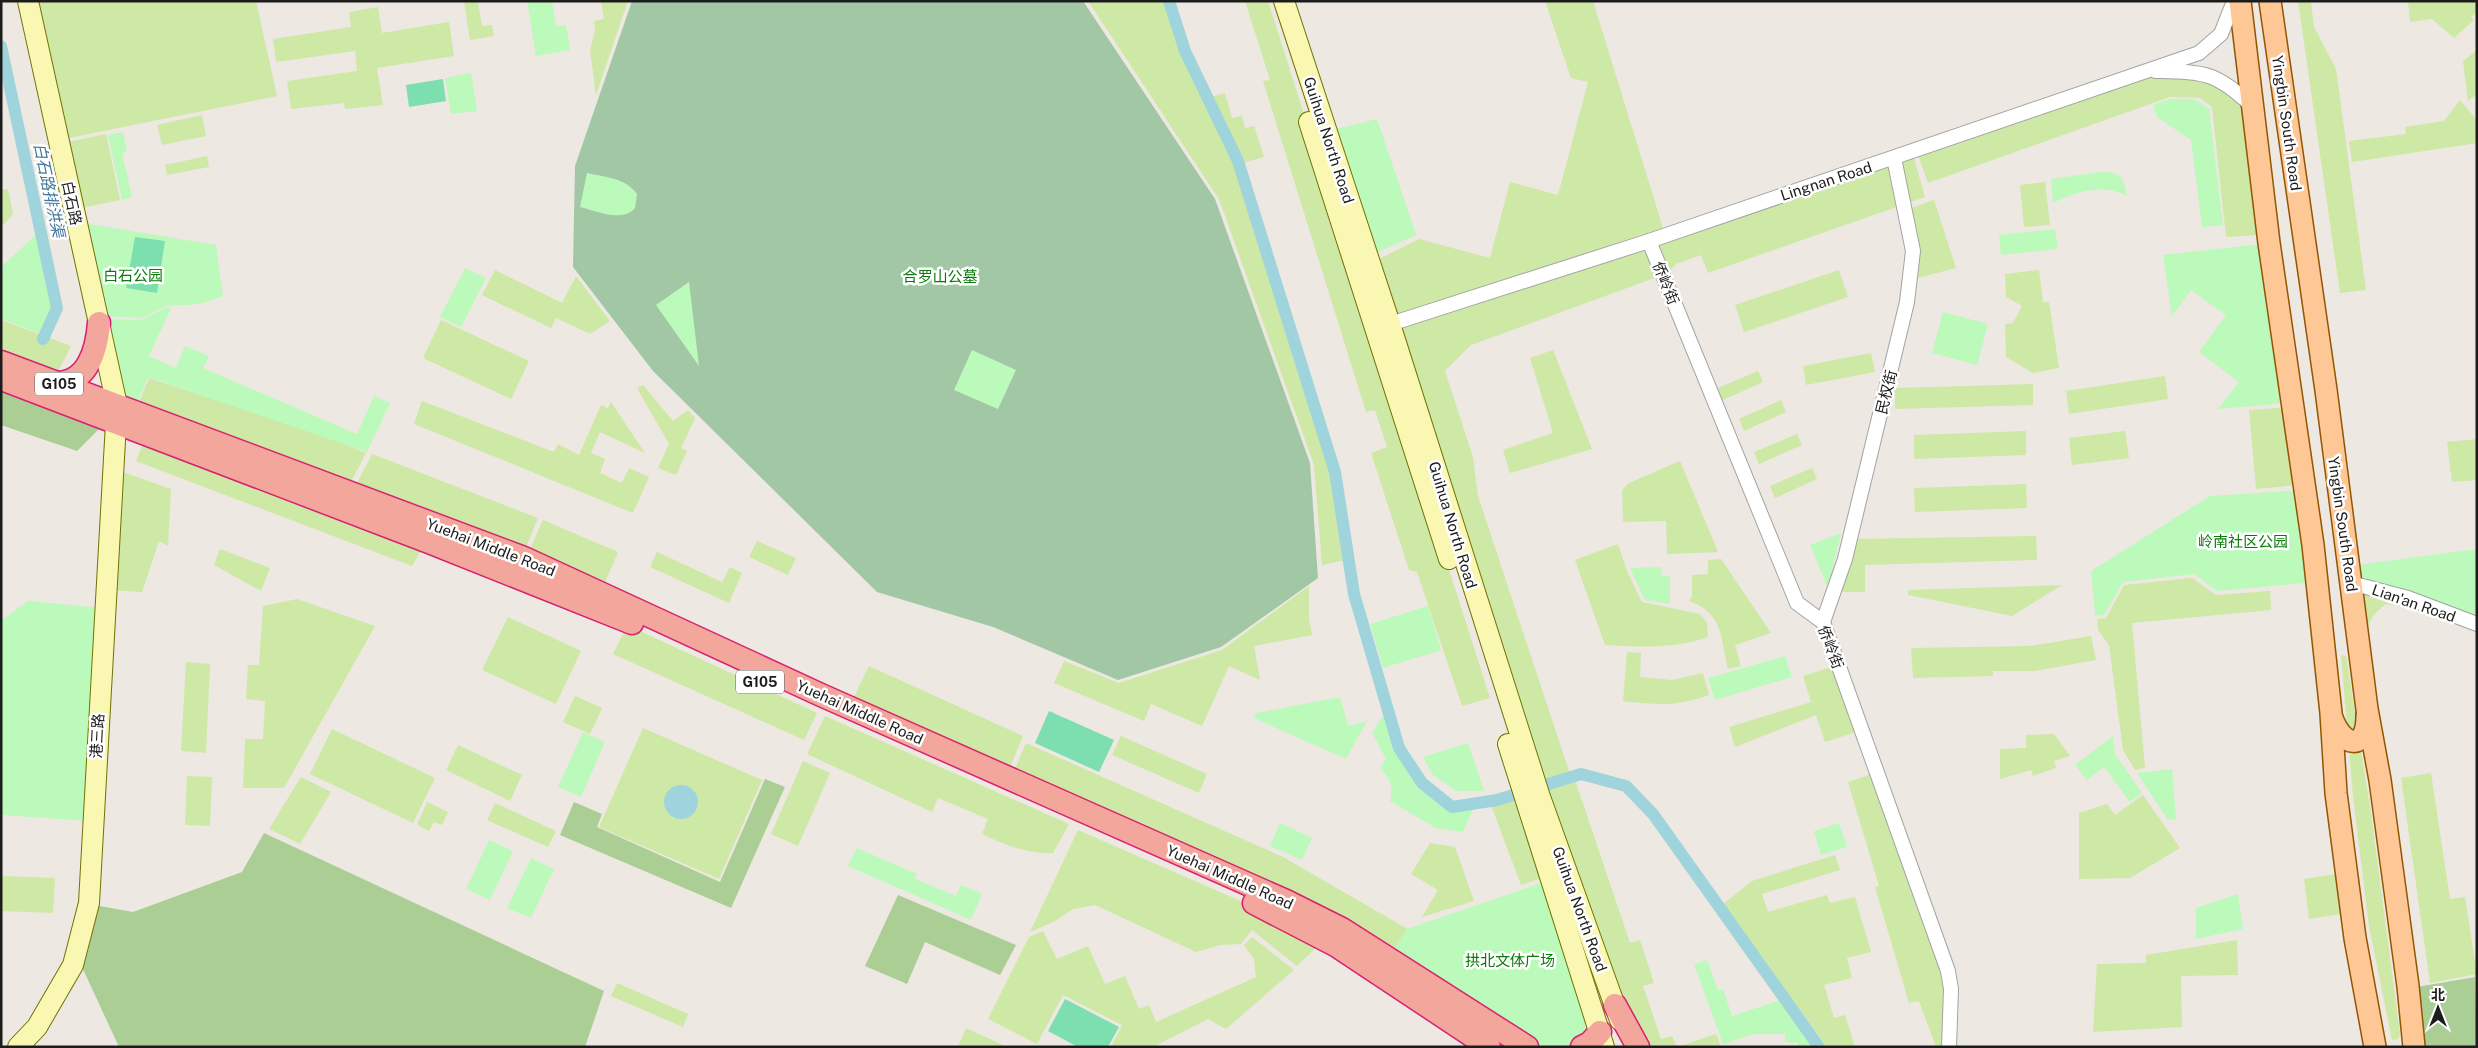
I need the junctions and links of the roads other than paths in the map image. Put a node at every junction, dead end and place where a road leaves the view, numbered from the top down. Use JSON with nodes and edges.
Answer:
{"nodes":[{"id":1,"x":28,"y":1,"type":"edge"},
{"id":2,"x":1270,"y":1,"type":"edge"},
{"id":3,"x":1284,"y":1,"type":"edge"},
{"id":4,"x":2234,"y":1,"type":"edge"},
{"id":5,"x":2240,"y":1,"type":"edge"},
{"id":6,"x":2270,"y":1,"type":"edge"},
{"id":7,"x":2147,"y":71,"type":"junction"},
{"id":8,"x":2251,"y":105,"type":"junction"},
{"id":9,"x":1894,"y":158,"type":"junction"},
{"id":10,"x":1649,"y":241,"type":"junction"},
{"id":11,"x":99,"y":323,"type":"junction"},
{"id":12,"x":1383,"y":326,"type":"junction"},
{"id":13,"x":1,"y":362,"type":"edge"},
{"id":14,"x":1,"y":379,"type":"edge"},
{"id":15,"x":57,"y":383,"type":"junction"},
{"id":16,"x":116,"y":414,"type":"junction"},
{"id":17,"x":2351,"y":583,"type":"junction"},
{"id":18,"x":1823,"y":622,"type":"junction"},
{"id":19,"x":2477,"y":624,"type":"edge"},
{"id":20,"x":2367,"y":709,"type":"junction"},
{"id":21,"x":2331,"y":713,"type":"junction"},
{"id":22,"x":1533,"y":799,"type":"junction"},
{"id":23,"x":1615,"y":1005,"type":"junction"},
{"id":24,"x":1602,"y":1039,"type":"edge"},
{"id":25,"x":2413,"y":1043,"type":"edge"},
{"id":26,"x":2376,"y":1044,"type":"edge"},
{"id":27,"x":18,"y":1047,"type":"edge"},
{"id":28,"x":1489,"y":1047,"type":"edge"},
{"id":29,"x":1527,"y":1047,"type":"edge"},
{"id":30,"x":1582,"y":1047,"type":"edge"},
{"id":31,"x":1628,"y":1047,"type":"edge"},
{"id":32,"x":1638,"y":1047,"type":"edge"},
{"id":33,"x":1950,"y":1047,"type":"edge"}],
"edges":[{"from":1,"to":11,"type":"main road","name":"白石路"},
{"from":2,"to":12,"type":"main road","name":"Guihua North Road"},
{"from":3,"to":12,"type":"main road","name":"Guihua North Road"},
{"from":4,"to":7,"type":"street","name":"Lingnan Road"},
{"from":5,"to":8,"type":"main road"},
{"from":6,"to":17,"type":"main road","name":"Yingbin South Road"},
{"from":7,"to":8,"type":"street"},
{"from":7,"to":9,"type":"street","name":"Lingnan Road"},
{"from":8,"to":21,"type":"main road"},
{"from":9,"to":10,"type":"street","name":"Lingnan Road"},
{"from":9,"to":18,"type":"street","name":"民权街"},
{"from":10,"to":12,"type":"street","name":"Lingnan Road"},
{"from":10,"to":18,"type":"street","name":"侨岭街"},
{"from":11,"to":15,"type":"highway"},
{"from":11,"to":16,"type":"main road","name":"白石路"},
{"from":12,"to":22,"type":"main road","name":"Guihua North Road"},
{"from":13,"to":15,"type":"highway","name":"Yuehai Middle Road","number":"G105"},
{"from":14,"to":16,"type":"highway","name":"Yuehai Middle Road","number":"G105"},
{"from":15,"to":16,"type":"highway","name":"Yuehai Middle Road","number":"G105"},
{"from":16,"to":27,"type":"main road","name":"港三路"},
{"from":16,"to":28,"type":"highway","name":"Yuehai Middle Road","number":"G105"},
{"from":16,"to":29,"type":"highway","name":"Yuehai Middle Road","number":"G105"},
{"from":17,"to":19,"type":"street","name":"Lian'an Road"},
{"from":17,"to":20,"type":"main road","name":"Yingbin South Road"},
{"from":18,"to":33,"type":"street","name":"侨岭街"},
{"from":20,"to":21,"type":"main road"},
{"from":20,"to":25,"type":"main road","name":"Yingbin South Road"},
{"from":21,"to":26,"type":"main road"},
{"from":22,"to":23,"type":"main road","name":"Guihua North Road"},
{"from":22,"to":24,"type":"main road","name":"Guihua North Road"},
{"from":23,"to":31,"type":"main road","name":"Guihua North Road"},
{"from":23,"to":32,"type":"highway"},
{"from":24,"to":30,"type":"highway"}]}
